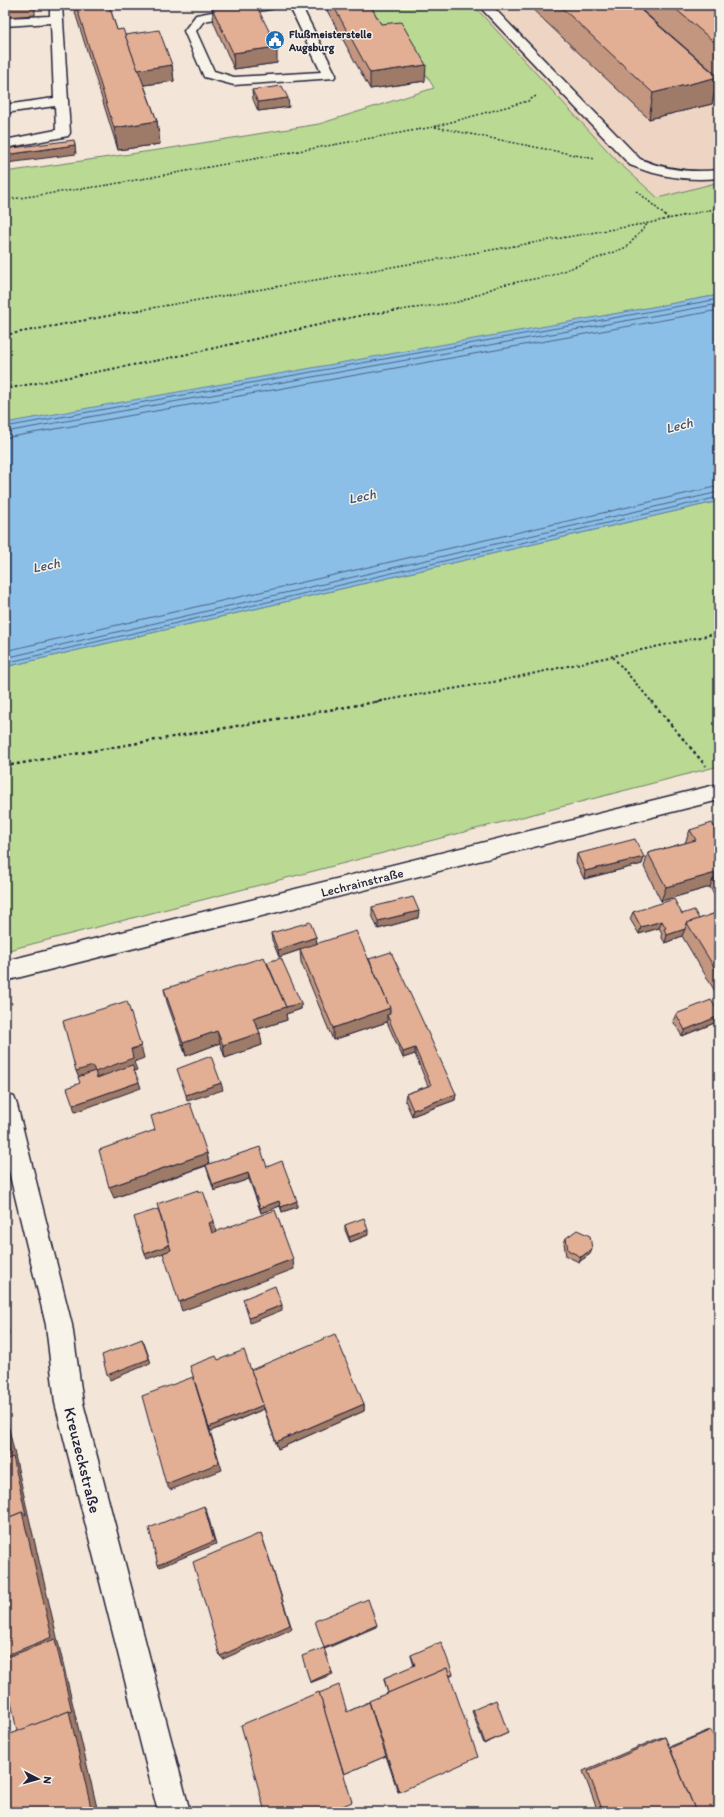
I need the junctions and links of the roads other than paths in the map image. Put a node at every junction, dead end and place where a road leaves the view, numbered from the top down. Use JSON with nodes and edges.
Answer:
{"nodes":[{"id":1,"x":56,"y":5,"type":"edge"},
{"id":2,"x":270,"y":5,"type":"edge"},
{"id":3,"x":296,"y":5,"type":"edge"},
{"id":4,"x":484,"y":5,"type":"edge"},
{"id":5,"x":56,"y":18,"type":"junction"},
{"id":6,"x":5,"y":22,"type":"edge"},
{"id":7,"x":61,"y":101,"type":"junction"},
{"id":8,"x":5,"y":109,"type":"edge"},
{"id":9,"x":5,"y":144,"type":"edge"},
{"id":10,"x":719,"y":174,"type":"edge"},
{"id":11,"x":719,"y":792,"type":"edge"},
{"id":12,"x":5,"y":971,"type":"edge"},
{"id":13,"x":5,"y":1105,"type":"edge"},
{"id":14,"x":174,"y":1812,"type":"edge"}],
"edges":[{"from":1,"to":5,"type":"street"},
{"from":2,"to":3,"type":"street"},
{"from":4,"to":10,"type":"street"},
{"from":5,"to":6,"type":"street"},
{"from":5,"to":7,"type":"street"},
{"from":7,"to":8,"type":"street"},
{"from":7,"to":9,"type":"street"},
{"from":11,"to":12,"type":"street","name":"Lechrainstraße"},
{"from":13,"to":14,"type":"street","name":"Kreuzeckstraße"}]}
